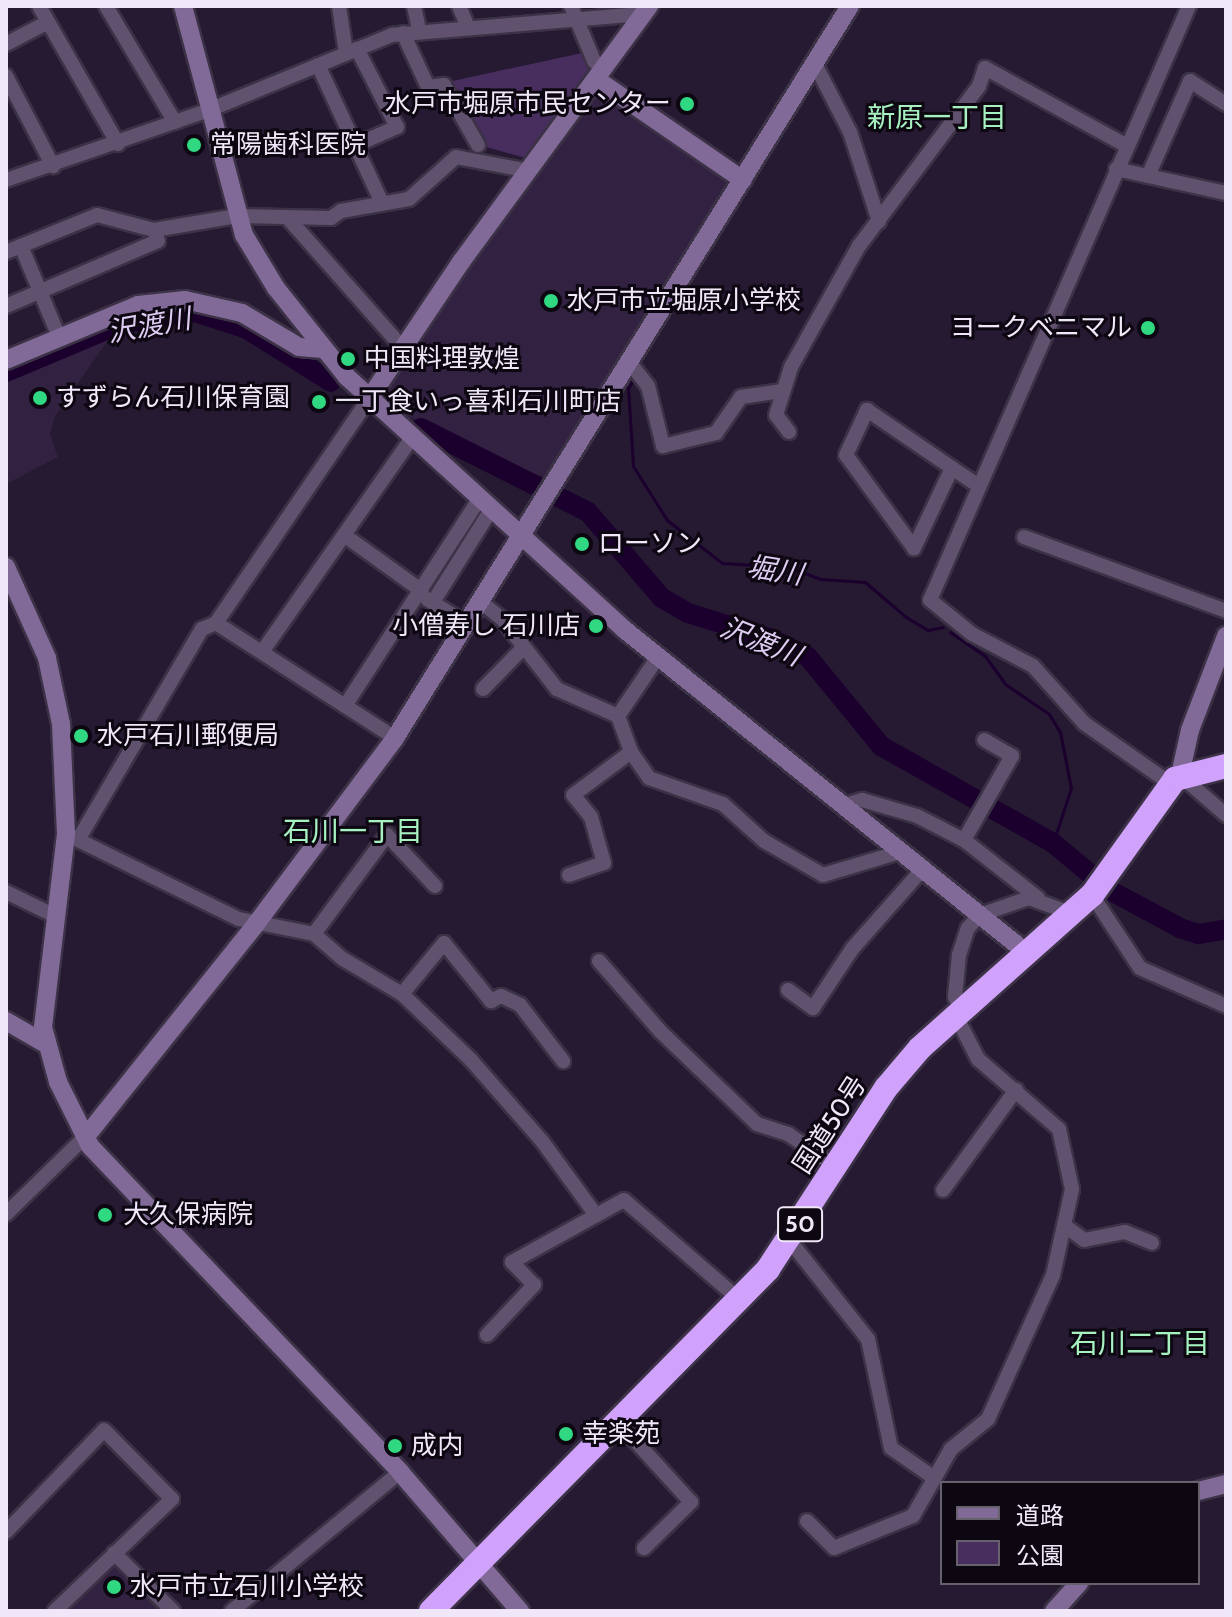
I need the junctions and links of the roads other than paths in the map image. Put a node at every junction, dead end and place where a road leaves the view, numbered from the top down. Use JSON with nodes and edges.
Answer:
{"nodes":[{"id":1,"x":39,"y":6,"type":"edge"},
{"id":2,"x":106,"y":6,"type":"edge"},
{"id":3,"x":183,"y":6,"type":"edge"},
{"id":4,"x":339,"y":6,"type":"edge"},
{"id":5,"x":414,"y":6,"type":"edge"},
{"id":6,"x":459,"y":6,"type":"edge"},
{"id":7,"x":850,"y":6,"type":"edge"},
{"id":8,"x":1189,"y":6,"type":"edge"},
{"id":9,"x":646,"y":10,"type":"edge"},
{"id":10,"x":574,"y":11,"type":"edge"},
{"id":11,"x":48,"y":22,"type":"junction"},
{"id":12,"x":468,"y":27,"type":"junction"},
{"id":13,"x":419,"y":30,"type":"junction"},
{"id":14,"x":403,"y":33,"type":"junction"},
{"id":15,"x":6,"y":44,"type":"edge"},
{"id":16,"x":352,"y":51,"type":"junction"},
{"id":17,"x":815,"y":64,"type":"junction"},
{"id":18,"x":318,"y":65,"type":"junction"},
{"id":19,"x":600,"y":74,"type":"junction"},
{"id":20,"x":6,"y":76,"type":"edge"},
{"id":21,"x":1226,"y":104,"type":"edge"},
{"id":22,"x":209,"y":110,"type":"junction"},
{"id":23,"x":175,"y":122,"type":"junction"},
{"id":24,"x":118,"y":144,"type":"junction"},
{"id":25,"x":356,"y":145,"type":"junction"},
{"id":26,"x":478,"y":145,"type":"dead end"},
{"id":27,"x":1125,"y":145,"type":"junction"},
{"id":28,"x":53,"y":166,"type":"junction"},
{"id":29,"x":1116,"y":169,"type":"junction"},
{"id":30,"x":529,"y":171,"type":"junction"},
{"id":31,"x":1148,"y":176,"type":"junction"},
{"id":32,"x":6,"y":180,"type":"edge"},
{"id":33,"x":743,"y":180,"type":"junction"},
{"id":34,"x":1224,"y":188,"type":"edge"},
{"id":35,"x":382,"y":203,"type":"junction"},
{"id":36,"x":237,"y":216,"type":"junction"},
{"id":37,"x":287,"y":217,"type":"junction"},
{"id":38,"x":879,"y":221,"type":"junction"},
{"id":39,"x":154,"y":230,"type":"junction"},
{"id":40,"x":21,"y":246,"type":"junction"},
{"id":41,"x":6,"y":252,"type":"edge"},
{"id":42,"x":40,"y":291,"type":"junction"},
{"id":43,"x":6,"y":306,"type":"edge"},
{"id":44,"x":59,"y":337,"type":"junction"},
{"id":45,"x":403,"y":348,"type":"junction"},
{"id":46,"x":323,"y":349,"type":"junction"},
{"id":47,"x":6,"y":360,"type":"edge"},
{"id":48,"x":630,"y":363,"type":"junction"},
{"id":49,"x":781,"y":391,"type":"junction"},
{"id":50,"x":369,"y":399,"type":"junction"},
{"id":51,"x":789,"y":432,"type":"dead end"},
{"id":52,"x":411,"y":439,"type":"junction"},
{"id":53,"x":952,"y":468,"type":"junction"},
{"id":54,"x":979,"y":486,"type":"junction"},
{"id":55,"x":485,"y":505,"type":"junction"},
{"id":56,"x":344,"y":535,"type":"junction"},
{"id":57,"x":1024,"y":537,"type":"dead end"},
{"id":58,"x":521,"y":538,"type":"junction"},
{"id":59,"x":6,"y":567,"type":"edge"},
{"id":60,"x":425,"y":596,"type":"junction"},
{"id":61,"x":481,"y":602,"type":"junction"},
{"id":62,"x":1226,"y":611,"type":"edge"},
{"id":63,"x":216,"y":623,"type":"junction"},
{"id":64,"x":467,"y":624,"type":"junction"},
{"id":65,"x":1226,"y":636,"type":"edge"},
{"id":66,"x":522,"y":649,"type":"junction"},
{"id":67,"x":262,"y":652,"type":"junction"},
{"id":68,"x":658,"y":657,"type":"junction"},
{"id":69,"x":483,"y":689,"type":"dead end"},
{"id":70,"x":345,"y":706,"type":"junction"},
{"id":71,"x":618,"y":716,"type":"junction"},
{"id":72,"x":395,"y":738,"type":"junction"},
{"id":73,"x":984,"y":740,"type":"dead end"},
{"id":74,"x":631,"y":752,"type":"junction"},
{"id":75,"x":1226,"y":766,"type":"edge"},
{"id":76,"x":1176,"y":780,"type":"junction"},
{"id":77,"x":842,"y":806,"type":"junction"},
{"id":78,"x":1226,"y":815,"type":"edge"},
{"id":79,"x":72,"y":837,"type":"junction"},
{"id":80,"x":964,"y":840,"type":"junction"},
{"id":81,"x":900,"y":852,"type":"junction"},
{"id":82,"x":922,"y":870,"type":"junction"},
{"id":83,"x":569,"y":875,"type":"dead end"},
{"id":84,"x":435,"y":886,"type":"dead end"},
{"id":85,"x":6,"y":892,"type":"edge"},
{"id":86,"x":1092,"y":895,"type":"junction"},
{"id":87,"x":1038,"y":898,"type":"junction"},
{"id":88,"x":1073,"y":914,"type":"junction"},
{"id":89,"x":980,"y":915,"type":"junction"},
{"id":90,"x":57,"y":917,"type":"junction"},
{"id":91,"x":256,"y":924,"type":"junction"},
{"id":92,"x":314,"y":934,"type":"junction"},
{"id":93,"x":1027,"y":953,"type":"junction"},
{"id":94,"x":599,"y":961,"type":"dead end"},
{"id":95,"x":788,"y":990,"type":"dead end"},
{"id":96,"x":402,"y":994,"type":"junction"},
{"id":97,"x":1226,"y":1006,"type":"edge"},
{"id":98,"x":958,"y":1012,"type":"junction"},
{"id":99,"x":6,"y":1021,"type":"edge"},
{"id":100,"x":44,"y":1043,"type":"junction"},
{"id":101,"x":563,"y":1061,"type":"dead end"},
{"id":102,"x":1016,"y":1090,"type":"junction"},
{"id":103,"x":87,"y":1135,"type":"junction"},
{"id":104,"x":836,"y":1167,"type":"junction"},
{"id":105,"x":943,"y":1190,"type":"dead end"},
{"id":106,"x":6,"y":1214,"type":"edge"},
{"id":107,"x":596,"y":1215,"type":"junction"},
{"id":108,"x":1065,"y":1226,"type":"junction"},
{"id":109,"x":790,"y":1241,"type":"junction"},
{"id":110,"x":1152,"y":1243,"type":"dead end"},
{"id":111,"x":740,"y":1300,"type":"junction"},
{"id":112,"x":487,"y":1335,"type":"dead end"},
{"id":113,"x":619,"y":1423,"type":"junction"},
{"id":114,"x":400,"y":1472,"type":"junction"},
{"id":115,"x":933,"y":1477,"type":"junction"},
{"id":116,"x":1226,"y":1484,"type":"edge"},
{"id":117,"x":1200,"y":1490,"type":"edge"},
{"id":118,"x":807,"y":1521,"type":"dead end"},
{"id":119,"x":6,"y":1532,"type":"edge"},
{"id":120,"x":644,"y":1548,"type":"dead end"},
{"id":121,"x":114,"y":1553,"type":"junction"},
{"id":122,"x":480,"y":1564,"type":"junction"},
{"id":123,"x":1077,"y":1585,"type":"edge"},
{"id":124,"x":55,"y":1611,"type":"edge"},
{"id":125,"x":173,"y":1611,"type":"edge"},
{"id":126,"x":232,"y":1611,"type":"edge"},
{"id":127,"x":431,"y":1611,"type":"edge"},
{"id":128,"x":520,"y":1611,"type":"edge"},
{"id":129,"x":1054,"y":1611,"type":"edge"}],
"edges":[{"from":1,"to":11,"type":"street"},
{"from":2,"to":23,"type":"street"},
{"from":3,"to":22,"type":"street"},
{"from":4,"to":16,"type":"street"},
{"from":5,"to":13,"type":"street"},
{"from":6,"to":12,"type":"street"},
{"from":7,"to":17,"type":"street"},
{"from":8,"to":27,"type":"street"},
{"from":9,"to":10,"type":"street"},
{"from":9,"to":19,"type":"street"},
{"from":10,"to":12,"type":"street"},
{"from":10,"to":19,"type":"street"},
{"from":11,"to":15,"type":"street"},
{"from":11,"to":24,"type":"street"},
{"from":12,"to":13,"type":"street"},
{"from":13,"to":14,"type":"street"},
{"from":14,"to":16,"type":"street"},
{"from":14,"to":26,"type":"street"},
{"from":16,"to":18,"type":"street"},
{"from":16,"to":25,"type":"street"},
{"from":17,"to":33,"type":"street"},
{"from":17,"to":38,"type":"street"},
{"from":18,"to":22,"type":"street"},
{"from":18,"to":25,"type":"street"},
{"from":19,"to":30,"type":"street"},
{"from":19,"to":33,"type":"street"},
{"from":20,"to":28,"type":"street"},
{"from":21,"to":31,"type":"street"},
{"from":22,"to":23,"type":"street"},
{"from":22,"to":36,"type":"street"},
{"from":23,"to":24,"type":"street"},
{"from":24,"to":28,"type":"street"},
{"from":25,"to":35,"type":"street"},
{"from":27,"to":29,"type":"street"},
{"from":27,"to":38,"type":"street"},
{"from":28,"to":32,"type":"street"},
{"from":29,"to":31,"type":"street"},
{"from":29,"to":54,"type":"street"},
{"from":30,"to":35,"type":"street"},
{"from":30,"to":45,"type":"street"},
{"from":31,"to":34,"type":"street"},
{"from":33,"to":48,"type":"street"},
{"from":35,"to":37,"type":"street"},
{"from":36,"to":37,"type":"street"},
{"from":36,"to":39,"type":"street"},
{"from":36,"to":46,"type":"street"},
{"from":37,"to":45,"type":"street"},
{"from":38,"to":49,"type":"street"},
{"from":39,"to":40,"type":"street"},
{"from":39,"to":42,"type":"street"},
{"from":40,"to":41,"type":"street"},
{"from":40,"to":42,"type":"street"},
{"from":42,"to":43,"type":"street"},
{"from":42,"to":44,"type":"street"},
{"from":44,"to":46,"type":"street"},
{"from":44,"to":47,"type":"street"},
{"from":45,"to":50,"type":"street"},
{"from":46,"to":50,"type":"street"},
{"from":48,"to":49,"type":"street"},
{"from":48,"to":58,"type":"street"},
{"from":49,"to":51,"type":"street"},
{"from":50,"to":52,"type":"street"},
{"from":50,"to":63,"type":"street"},
{"from":52,"to":55,"type":"street"},
{"from":52,"to":56,"type":"street"},
{"from":53,"to":53,"type":"street"},
{"from":53,"to":54,"type":"street"},
{"from":54,"to":76,"type":"street"},
{"from":55,"to":58,"type":"street"},
{"from":55,"to":60,"type":"street"},
{"from":56,"to":60,"type":"street"},
{"from":56,"to":67,"type":"street"},
{"from":57,"to":62,"type":"street"},
{"from":58,"to":61,"type":"street"},
{"from":58,"to":68,"type":"street"},
{"from":59,"to":79,"type":"street"},
{"from":60,"to":64,"type":"street"},
{"from":60,"to":70,"type":"street"},
{"from":61,"to":64,"type":"street"},
{"from":61,"to":66,"type":"street"},
{"from":63,"to":67,"type":"street"},
{"from":63,"to":79,"type":"street"},
{"from":64,"to":72,"type":"street"},
{"from":65,"to":76,"type":"street"},
{"from":66,"to":69,"type":"street"},
{"from":66,"to":71,"type":"street"},
{"from":67,"to":70,"type":"street"},
{"from":68,"to":71,"type":"street"},
{"from":68,"to":77,"type":"street"},
{"from":70,"to":72,"type":"street"},
{"from":71,"to":74,"type":"street"},
{"from":72,"to":91,"type":"street"},
{"from":73,"to":80,"type":"street"},
{"from":74,"to":81,"type":"street"},
{"from":74,"to":83,"type":"street"},
{"from":75,"to":76,"type":"highway"},
{"from":76,"to":78,"type":"street"},
{"from":76,"to":86,"type":"highway","name":"国道50号","number":"50"},
{"from":77,"to":80,"type":"street"},
{"from":77,"to":81,"type":"street"},
{"from":79,"to":90,"type":"street"},
{"from":79,"to":91,"type":"street"},
{"from":80,"to":87,"type":"street"},
{"from":81,"to":82,"type":"street"},
{"from":82,"to":89,"type":"street"},
{"from":82,"to":95,"type":"street"},
{"from":84,"to":92,"type":"street"},
{"from":85,"to":90,"type":"street"},
{"from":86,"to":88,"type":"highway","name":"国道50号","number":"50"},
{"from":86,"to":97,"type":"street"},
{"from":87,"to":88,"type":"street"},
{"from":87,"to":89,"type":"street"},
{"from":88,"to":93,"type":"highway","name":"国道50号","number":"50"},
{"from":89,"to":93,"type":"street"},
{"from":89,"to":98,"type":"street"},
{"from":90,"to":100,"type":"street"},
{"from":91,"to":92,"type":"street"},
{"from":91,"to":103,"type":"street"},
{"from":92,"to":96,"type":"street"},
{"from":93,"to":98,"type":"highway","name":"国道50号","number":"50"},
{"from":94,"to":104,"type":"street"},
{"from":96,"to":101,"type":"street"},
{"from":96,"to":107,"type":"street"},
{"from":98,"to":102,"type":"street"},
{"from":98,"to":104,"type":"highway","name":"国道50号","number":"50"},
{"from":99,"to":100,"type":"street"},
{"from":100,"to":103,"type":"street"},
{"from":102,"to":105,"type":"street"},
{"from":102,"to":108,"type":"street"},
{"from":103,"to":106,"type":"street"},
{"from":103,"to":114,"type":"street"},
{"from":104,"to":109,"type":"highway","name":"国道50号","number":"50"},
{"from":107,"to":111,"type":"street"},
{"from":107,"to":112,"type":"street"},
{"from":108,"to":110,"type":"street"},
{"from":108,"to":115,"type":"street"},
{"from":109,"to":111,"type":"highway","name":"国道50号","number":"50"},
{"from":109,"to":115,"type":"street"},
{"from":111,"to":113,"type":"highway","name":"国道50号","number":"50"},
{"from":113,"to":120,"type":"street"},
{"from":113,"to":122,"type":"highway","name":"国道50号","number":"50"},
{"from":114,"to":122,"type":"street"},
{"from":114,"to":126,"type":"street"},
{"from":115,"to":118,"type":"street"},
{"from":116,"to":117,"type":"street"},
{"from":119,"to":121,"type":"street"},
{"from":121,"to":124,"type":"street"},
{"from":121,"to":125,"type":"street"},
{"from":122,"to":127,"type":"highway","name":"国道50号","number":"50"},
{"from":122,"to":128,"type":"street"},
{"from":123,"to":129,"type":"street"}]}
